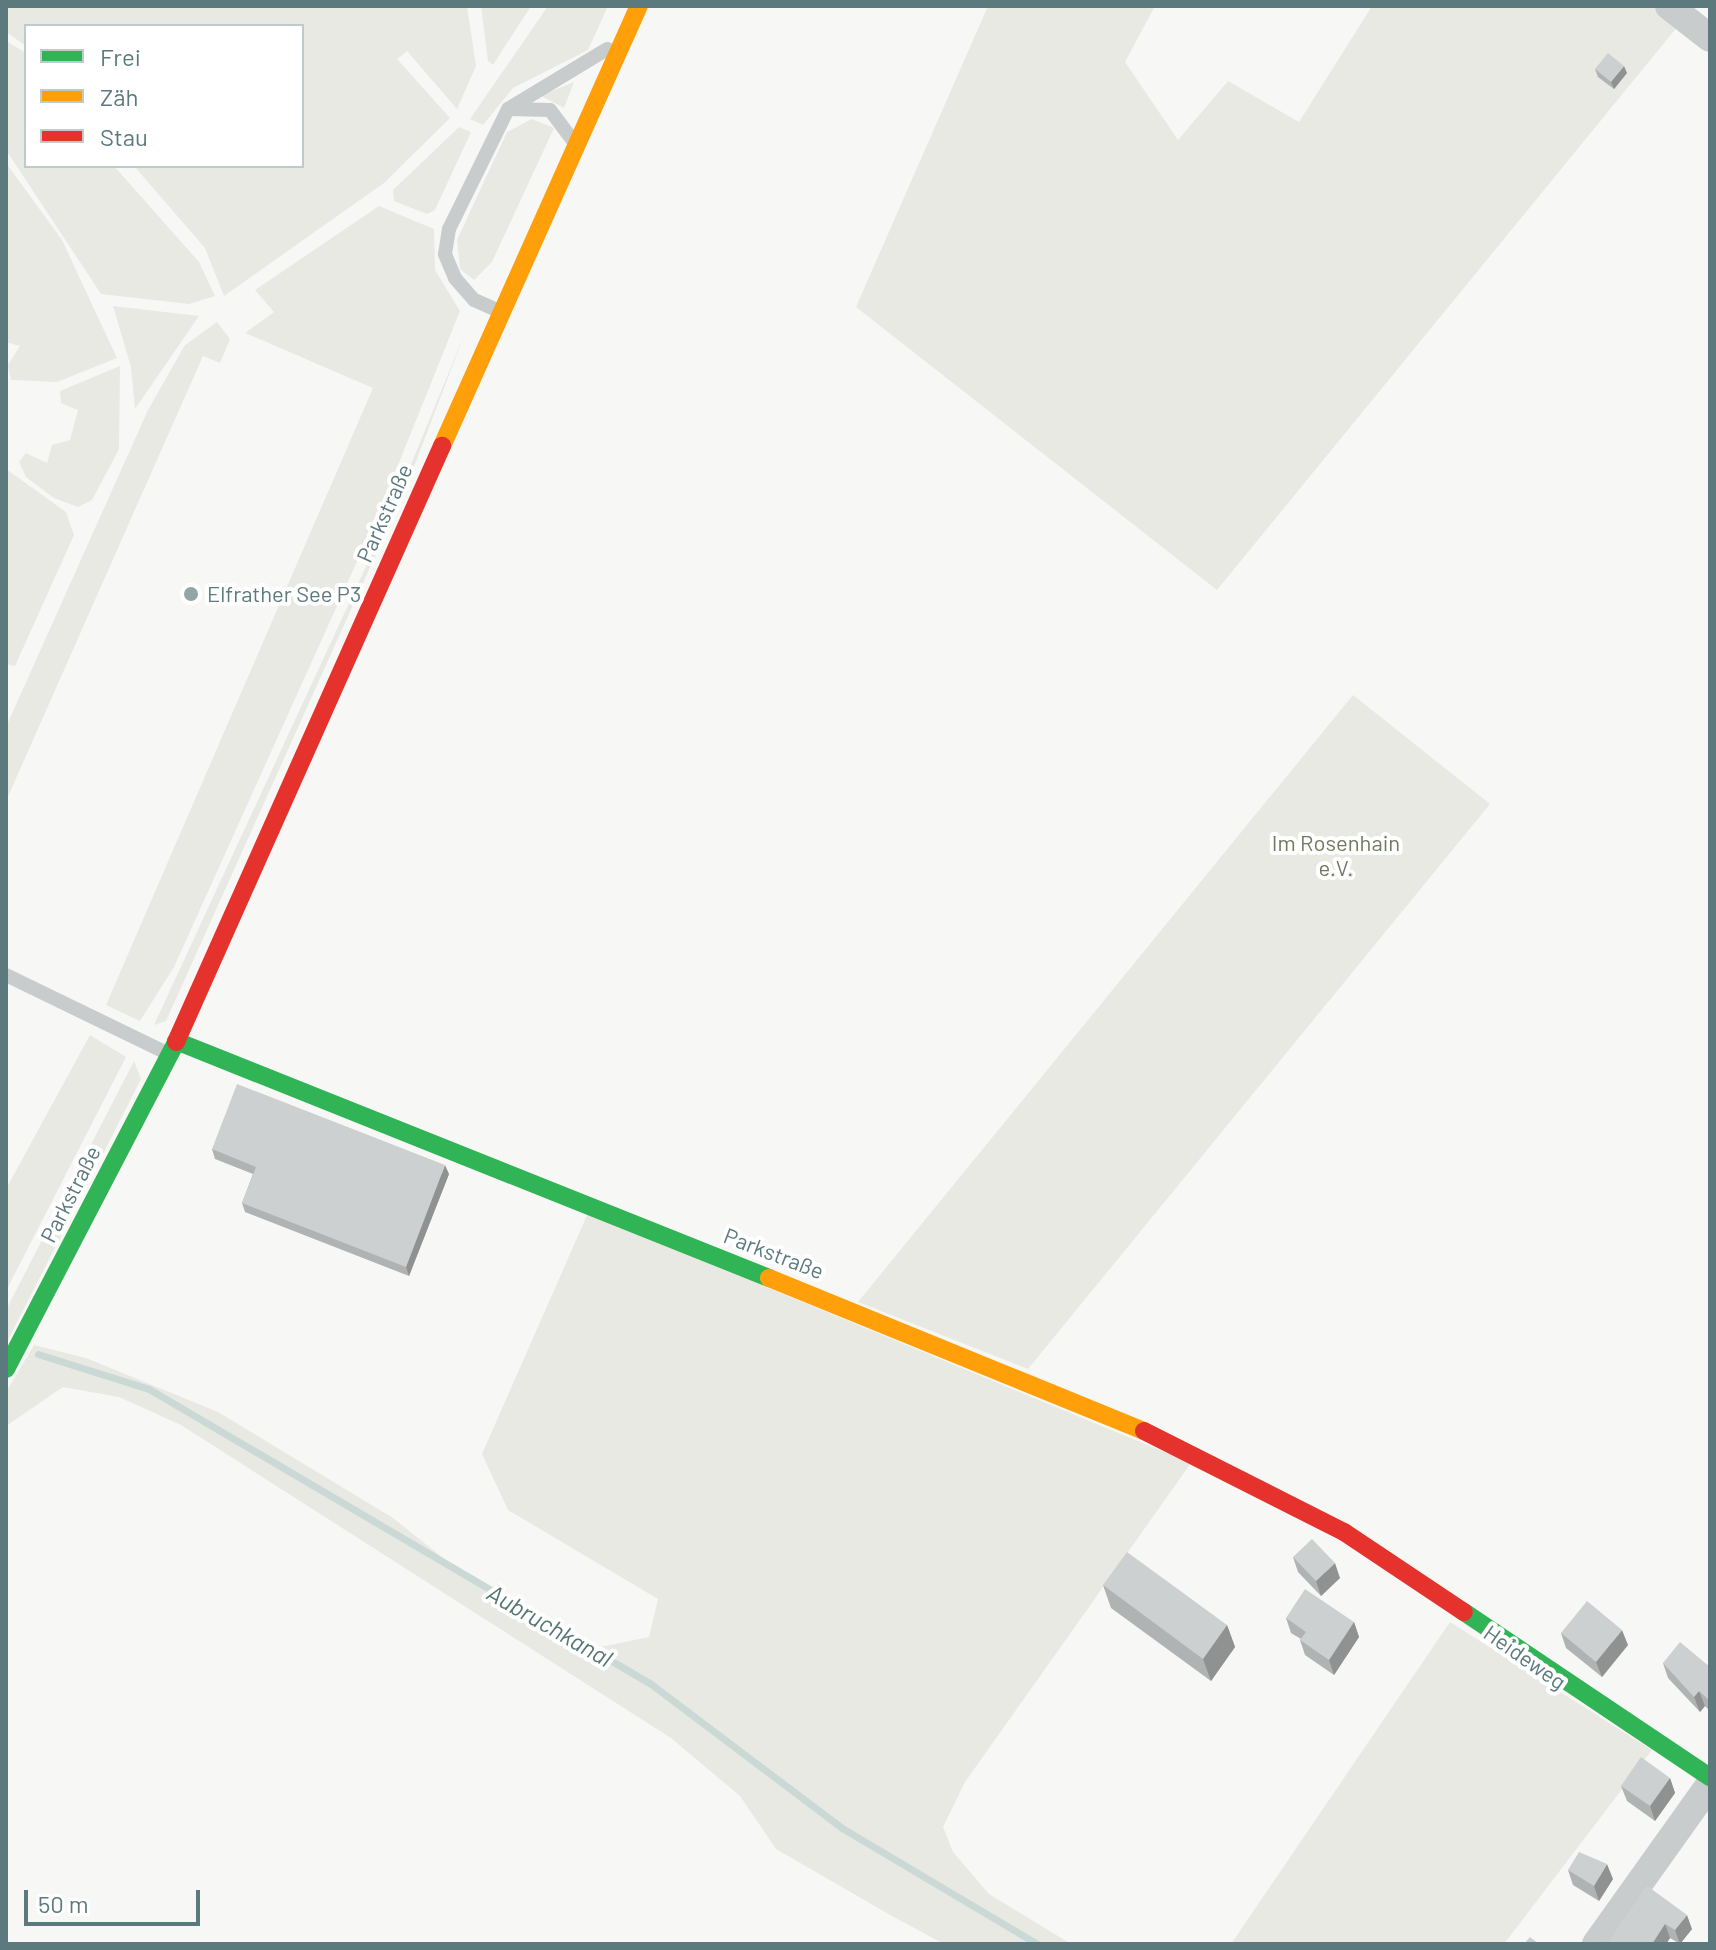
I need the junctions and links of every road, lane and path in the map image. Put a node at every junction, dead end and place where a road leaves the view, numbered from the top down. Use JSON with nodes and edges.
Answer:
{"nodes":[{"id":1,"x":639,"y":6,"type":"edge"},
{"id":2,"x":1669,"y":6,"type":"edge"},
{"id":3,"x":627,"y":34,"type":"junction"},
{"id":4,"x":1710,"y":38,"type":"edge"},
{"id":5,"x":508,"y":109,"type":"junction"},
{"id":6,"x":576,"y":145,"type":"junction"},
{"id":7,"x":501,"y":312,"type":"junction"},
{"id":8,"x":6,"y":975,"type":"edge"},
{"id":9,"x":173,"y":1047,"type":"junction"},
{"id":10,"x":6,"y":1369,"type":"edge"},
{"id":11,"x":1344,"y":1532,"type":"joint"},
{"id":12,"x":1710,"y":1750,"type":"edge"},
{"id":13,"x":1705,"y":1776,"type":"edge"},
{"id":14,"x":1596,"y":1944,"type":"edge"}],
"edges":[{"from":1,"to":3,"type":"street","name":"Parkstraße"},
{"from":2,"to":4,"type":"street"},
{"from":3,"to":5,"type":"lane"},
{"from":3,"to":6,"type":"street","name":"Parkstraße"},
{"from":5,"to":6,"type":"lane"},
{"from":5,"to":7,"type":"lane"},
{"from":6,"to":7,"type":"street","name":"Parkstraße"},
{"from":7,"to":9,"type":"street","name":"Parkstraße"},
{"from":8,"to":9,"type":"lane"},
{"from":9,"to":10,"type":"street","name":"Parkstraße"},
{"from":9,"to":11,"type":"street","name":"Parkstraße"},
{"from":11,"to":13,"type":"street","name":"Heideweg"},
{"from":12,"to":13,"type":"lane"},
{"from":13,"to":14,"type":"street"}]}
